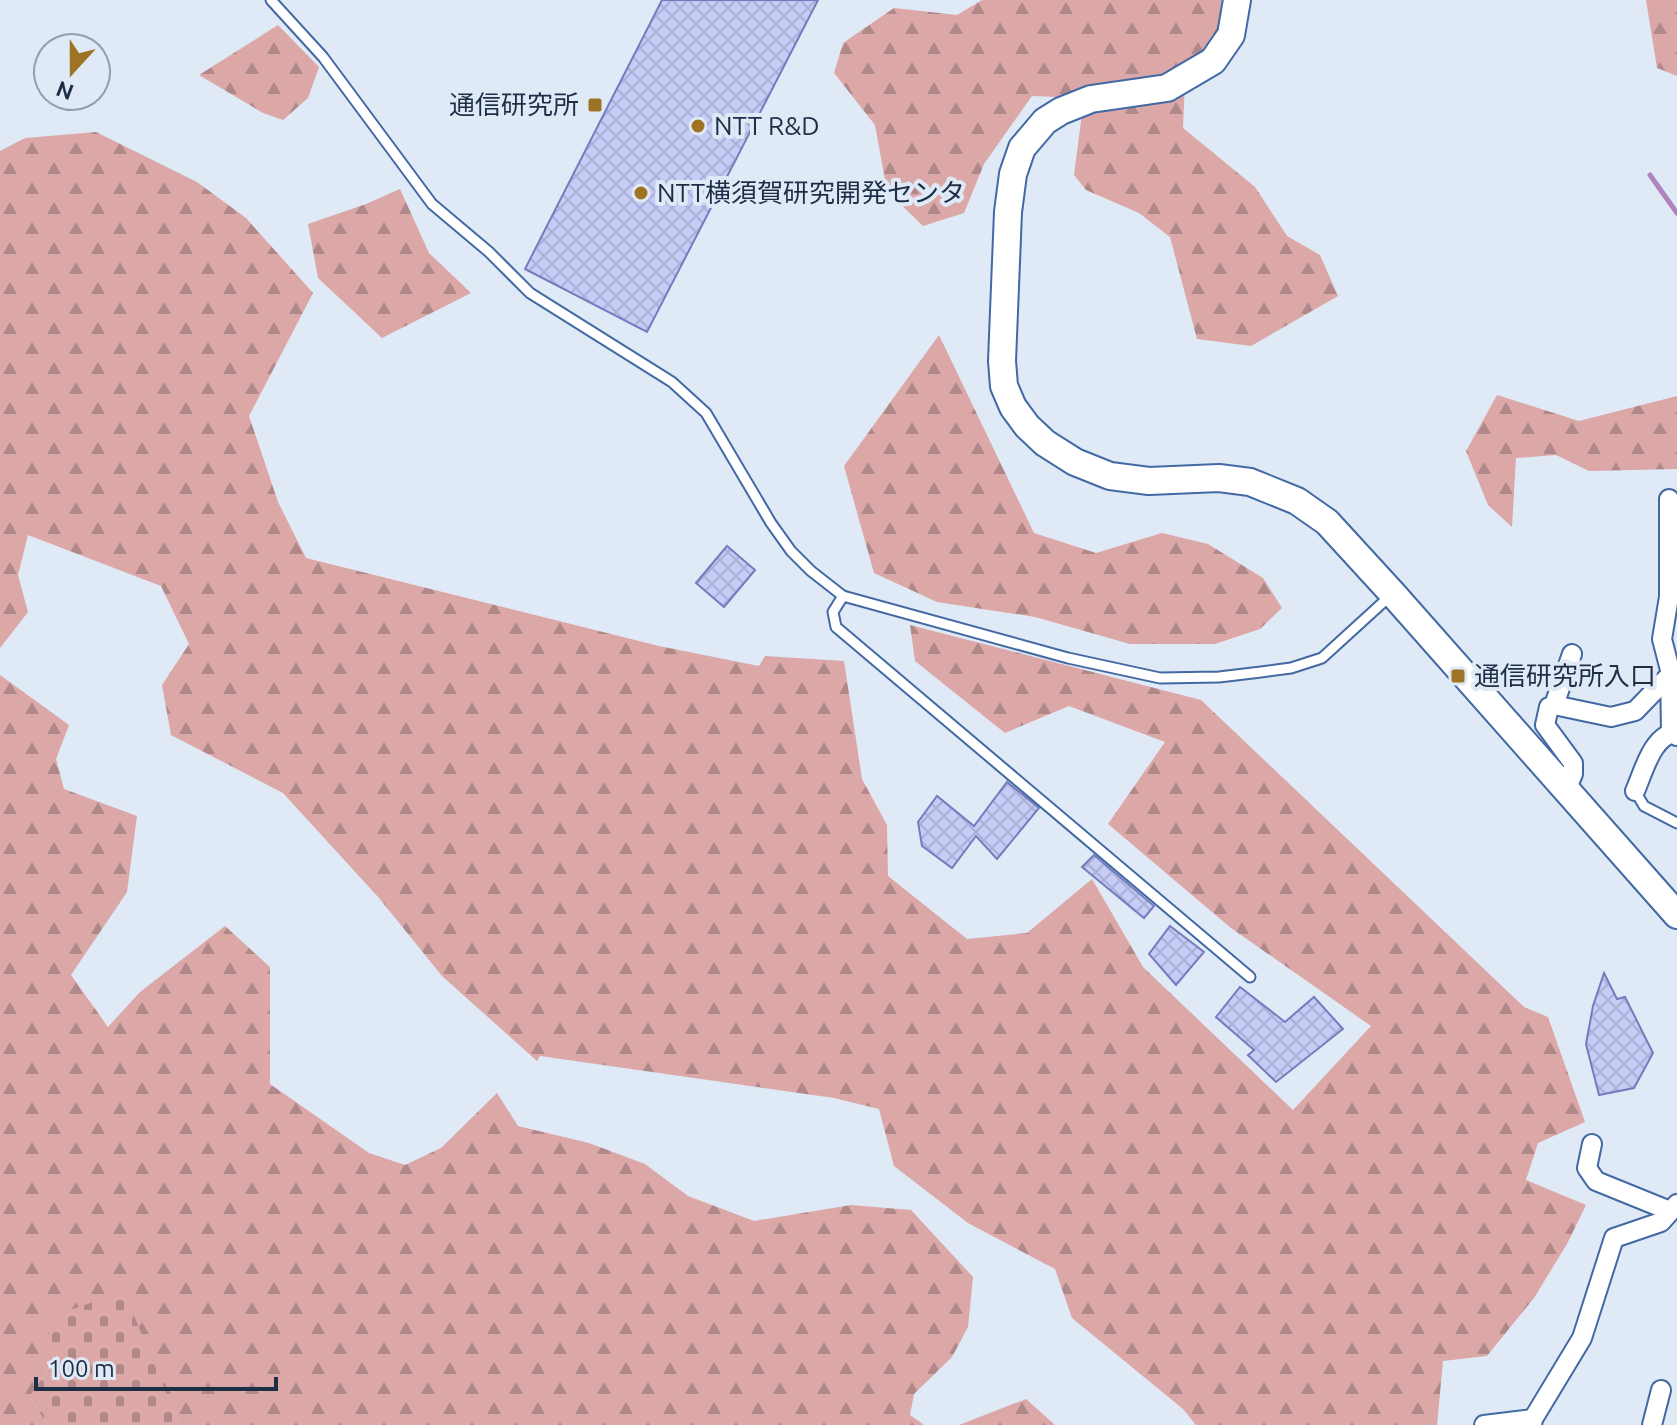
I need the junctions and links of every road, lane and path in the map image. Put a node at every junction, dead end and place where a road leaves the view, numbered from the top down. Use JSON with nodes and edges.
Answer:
{"nodes":[{"id":1,"x":271,"y":0,"type":"edge"},
{"id":2,"x":1237,"y":0,"type":"edge"},
{"id":3,"x":1669,"y":499,"type":"dead end"},
{"id":4,"x":1393,"y":594,"type":"junction"},
{"id":5,"x":843,"y":596,"type":"junction"},
{"id":6,"x":1572,"y":654,"type":"dead end"},
{"id":7,"x":1670,"y":675,"type":"junction"},
{"id":8,"x":1554,"y":705,"type":"junction"},
{"id":9,"x":1675,"y":733,"type":"edge"},
{"id":10,"x":1566,"y":790,"type":"junction"},
{"id":11,"x":1635,"y":791,"type":"joint"},
{"id":12,"x":1677,"y":823,"type":"edge"},
{"id":13,"x":1677,"y":915,"type":"edge"},
{"id":14,"x":1250,"y":977,"type":"dead end"},
{"id":15,"x":1592,"y":1144,"type":"dead end"},
{"id":16,"x":1673,"y":1208,"type":"edge"},
{"id":17,"x":1661,"y":1390,"type":"dead end"},
{"id":18,"x":1532,"y":1422,"type":"edge"},
{"id":19,"x":1484,"y":1425,"type":"edge"},
{"id":20,"x":1652,"y":1425,"type":"edge"}],
"edges":[{"from":1,"to":5,"type":"lane"},
{"from":2,"to":4,"type":"street"},
{"from":3,"to":7,"type":"street"},
{"from":4,"to":5,"type":"lane"},
{"from":4,"to":10,"type":"street"},
{"from":5,"to":14,"type":"lane"},
{"from":6,"to":8,"type":"street"},
{"from":7,"to":8,"type":"street"},
{"from":7,"to":9,"type":"street"},
{"from":8,"to":10,"type":"street"},
{"from":9,"to":11,"type":"street"},
{"from":10,"to":13,"type":"street"},
{"from":11,"to":12,"type":"lane"},
{"from":15,"to":16,"type":"street"},
{"from":16,"to":18,"type":"street"},
{"from":17,"to":20,"type":"street"},
{"from":18,"to":19,"type":"street"}]}
